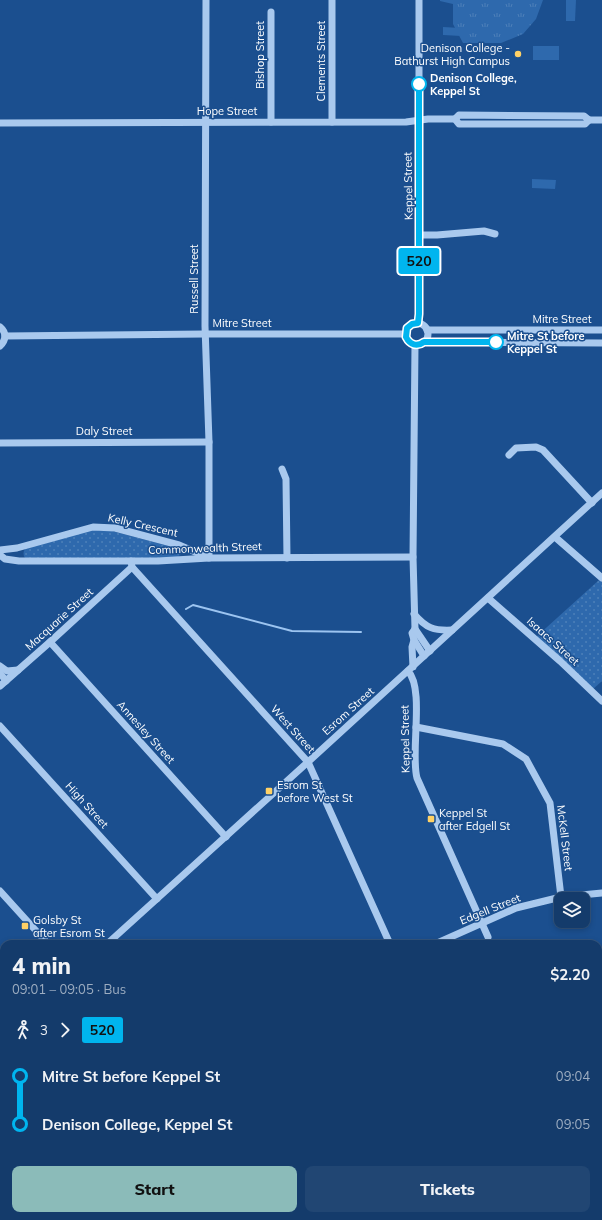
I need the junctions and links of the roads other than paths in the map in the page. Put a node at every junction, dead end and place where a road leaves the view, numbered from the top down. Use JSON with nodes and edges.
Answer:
{"nodes":[{"id":1,"x":206,"y":0,"type":"edge"},
{"id":2,"x":332,"y":0,"type":"edge"},
{"id":3,"x":419,"y":0,"type":"edge"},
{"id":4,"x":271,"y":12,"type":"dead end"},
{"id":5,"x":602,"y":120,"type":"edge"},
{"id":6,"x":419,"y":121,"type":"junction"},
{"id":7,"x":206,"y":122,"type":"junction"},
{"id":8,"x":271,"y":122,"type":"junction"},
{"id":9,"x":332,"y":122,"type":"junction"},
{"id":10,"x":0,"y":123,"type":"edge"},
{"id":11,"x":495,"y":234,"type":"dead end"},
{"id":12,"x":420,"y":235,"type":"junction"},
{"id":13,"x":418,"y":323,"type":"junction"},
{"id":14,"x":0,"y":327,"type":"edge"},
{"id":15,"x":427,"y":330,"type":"junction"},
{"id":16,"x":602,"y":330,"type":"edge"},
{"id":17,"x":205,"y":334,"type":"junction"},
{"id":18,"x":406,"y":334,"type":"junction"},
{"id":19,"x":5,"y":336,"type":"junction"},
{"id":20,"x":424,"y":342,"type":"junction"},
{"id":21,"x":602,"y":342,"type":"edge"},
{"id":22,"x":415,"y":345,"type":"junction"},
{"id":23,"x":0,"y":346,"type":"edge"},
{"id":24,"x":0,"y":442,"type":"edge"},
{"id":25,"x":208,"y":442,"type":"junction"},
{"id":26,"x":509,"y":455,"type":"dead end"},
{"id":27,"x":282,"y":468,"type":"dead end"},
{"id":28,"x":602,"y":493,"type":"edge"},
{"id":29,"x":592,"y":502,"type":"junction"},
{"id":30,"x":555,"y":537,"type":"junction"},
{"id":31,"x":17,"y":548,"type":"junction"},
{"id":32,"x":0,"y":550,"type":"edge"},
{"id":33,"x":0,"y":555,"type":"edge"},
{"id":34,"x":413,"y":557,"type":"junction"},
{"id":35,"x":209,"y":558,"type":"junction"},
{"id":36,"x":287,"y":558,"type":"junction"},
{"id":37,"x":19,"y":561,"type":"junction"},
{"id":38,"x":132,"y":564,"type":"junction"},
{"id":39,"x":602,"y":578,"type":"edge"},
{"id":40,"x":488,"y":598,"type":"junction"},
{"id":41,"x":414,"y":614,"type":"junction"},
{"id":42,"x":415,"y":629,"type":"junction"},
{"id":43,"x":452,"y":630,"type":"junction"},
{"id":44,"x":414,"y":640,"type":"junction"},
{"id":45,"x":50,"y":642,"type":"junction"},
{"id":46,"x":427,"y":653,"type":"junction"},
{"id":47,"x":0,"y":666,"type":"edge"},
{"id":48,"x":410,"y":669,"type":"junction"},
{"id":49,"x":18,"y":670,"type":"junction"},
{"id":50,"x":0,"y":673,"type":"edge"},
{"id":51,"x":2,"y":685,"type":"edge"},
{"id":52,"x":602,"y":701,"type":"edge"},
{"id":53,"x":0,"y":726,"type":"edge"},
{"id":54,"x":416,"y":728,"type":"junction"},
{"id":55,"x":308,"y":762,"type":"junction"},
{"id":56,"x":226,"y":837,"type":"junction"},
{"id":57,"x":0,"y":891,"type":"edge"},
{"id":58,"x":560,"y":892,"type":"edge"},
{"id":59,"x":602,"y":893,"type":"edge"},
{"id":60,"x":590,"y":894,"type":"edge"},
{"id":61,"x":157,"y":899,"type":"junction"},
{"id":62,"x":554,"y":899,"type":"edge"},
{"id":63,"x":482,"y":924,"type":"junction"},
{"id":64,"x":488,"y":937,"type":"dead end"},
{"id":65,"x":44,"y":940,"type":"edge"},
{"id":66,"x":111,"y":940,"type":"edge"},
{"id":67,"x":388,"y":940,"type":"edge"},
{"id":68,"x":444,"y":940,"type":"edge"}],
"edges":[{"from":1,"to":7,"type":"street","name":"Russell Street"},
{"from":2,"to":9,"type":"street","name":"Clements Street"},
{"from":3,"to":6,"type":"street","name":"Keppel Street"},
{"from":4,"to":8,"type":"street","name":"Bishop Street"},
{"from":5,"to":6,"type":"street","name":"Hope Street"},
{"from":6,"to":9,"type":"street","name":"Hope Street"},
{"from":6,"to":12,"type":"street","name":"Keppel Street"},
{"from":7,"to":8,"type":"street","name":"Hope Street"},
{"from":7,"to":10,"type":"street","name":"Hope Street"},
{"from":7,"to":17,"type":"street","name":"Russell Street"},
{"from":8,"to":9,"type":"street","name":"Hope Street"},
{"from":11,"to":12,"type":"street"},
{"from":12,"to":13,"type":"street","name":"Keppel Street"},
{"from":13,"to":15,"type":"street"},
{"from":13,"to":18,"type":"street"},
{"from":14,"to":19,"type":"street"},
{"from":15,"to":16,"type":"street","name":"Mitre Street"},
{"from":15,"to":20,"type":"street"},
{"from":17,"to":18,"type":"street","name":"Mitre Street"},
{"from":17,"to":19,"type":"street","name":"Mitre Street"},
{"from":17,"to":25,"type":"street","name":"Russell Street"},
{"from":18,"to":22,"type":"street"},
{"from":19,"to":23,"type":"street"},
{"from":20,"to":21,"type":"street"},
{"from":20,"to":22,"type":"street"},
{"from":22,"to":34,"type":"street","name":"Keppel Street"},
{"from":24,"to":25,"type":"street","name":"Daly Street"},
{"from":25,"to":35,"type":"street","name":"Russell Street"},
{"from":26,"to":29,"type":"street"},
{"from":27,"to":36,"type":"street"},
{"from":28,"to":29,"type":"street","name":"Esrom Street"},
{"from":29,"to":30,"type":"street","name":"Esrom Street"},
{"from":30,"to":39,"type":"street"},
{"from":30,"to":40,"type":"street","name":"Esrom Street"},
{"from":31,"to":32,"type":"street","name":"Kelly Crescent"},
{"from":31,"to":35,"type":"street","name":"Kelly Crescent"},
{"from":31,"to":37,"type":"street"},
{"from":33,"to":37,"type":"street","name":"Commonwealth Street"},
{"from":34,"to":36,"type":"street","name":"Commonwealth Street"},
{"from":34,"to":41,"type":"street","name":"Keppel Street"},
{"from":35,"to":36,"type":"street","name":"Commonwealth Street"},
{"from":35,"to":38,"type":"street","name":"Commonwealth Street"},
{"from":37,"to":38,"type":"street","name":"Commonwealth Street"},
{"from":38,"to":45,"type":"street","name":"Macquarie Street"},
{"from":38,"to":55,"type":"street","name":"West Street"},
{"from":40,"to":43,"type":"street","name":"Esrom Street"},
{"from":40,"to":52,"type":"street","name":"Isaacs Street"},
{"from":41,"to":42,"type":"street","name":"Keppel Street"},
{"from":41,"to":43,"type":"street"},
{"from":42,"to":44,"type":"street","name":"Keppel Street"},
{"from":42,"to":46,"type":"street"},
{"from":43,"to":46,"type":"street","name":"Esrom Street"},
{"from":44,"to":46,"type":"street"},
{"from":44,"to":48,"type":"street","name":"Keppel Street"},
{"from":45,"to":49,"type":"street","name":"Macquarie Street"},
{"from":45,"to":56,"type":"street","name":"Annesley Street"},
{"from":46,"to":48,"type":"street","name":"Esrom Street"},
{"from":47,"to":49,"type":"street"},
{"from":48,"to":54,"type":"street","name":"Keppel Street"},
{"from":48,"to":55,"type":"street","name":"Esrom Street"},
{"from":49,"to":51,"type":"street","name":"Macquarie Street"},
{"from":50,"to":51,"type":"street"},
{"from":53,"to":61,"type":"street","name":"High Street"},
{"from":54,"to":58,"type":"street","name":"McKell Street"},
{"from":54,"to":63,"type":"street","name":"Keppel Street"},
{"from":55,"to":56,"type":"street","name":"Esrom Street"},
{"from":55,"to":67,"type":"street","name":"West Street"},
{"from":56,"to":61,"type":"street","name":"Esrom Street"},
{"from":57,"to":65,"type":"street"},
{"from":59,"to":60,"type":"street","name":"Edgell Street"},
{"from":61,"to":66,"type":"street","name":"Esrom Street"},
{"from":62,"to":63,"type":"street","name":"Edgell Street"},
{"from":63,"to":64,"type":"street","name":"Keppel Street"},
{"from":63,"to":68,"type":"street","name":"Edgell Street"}]}
